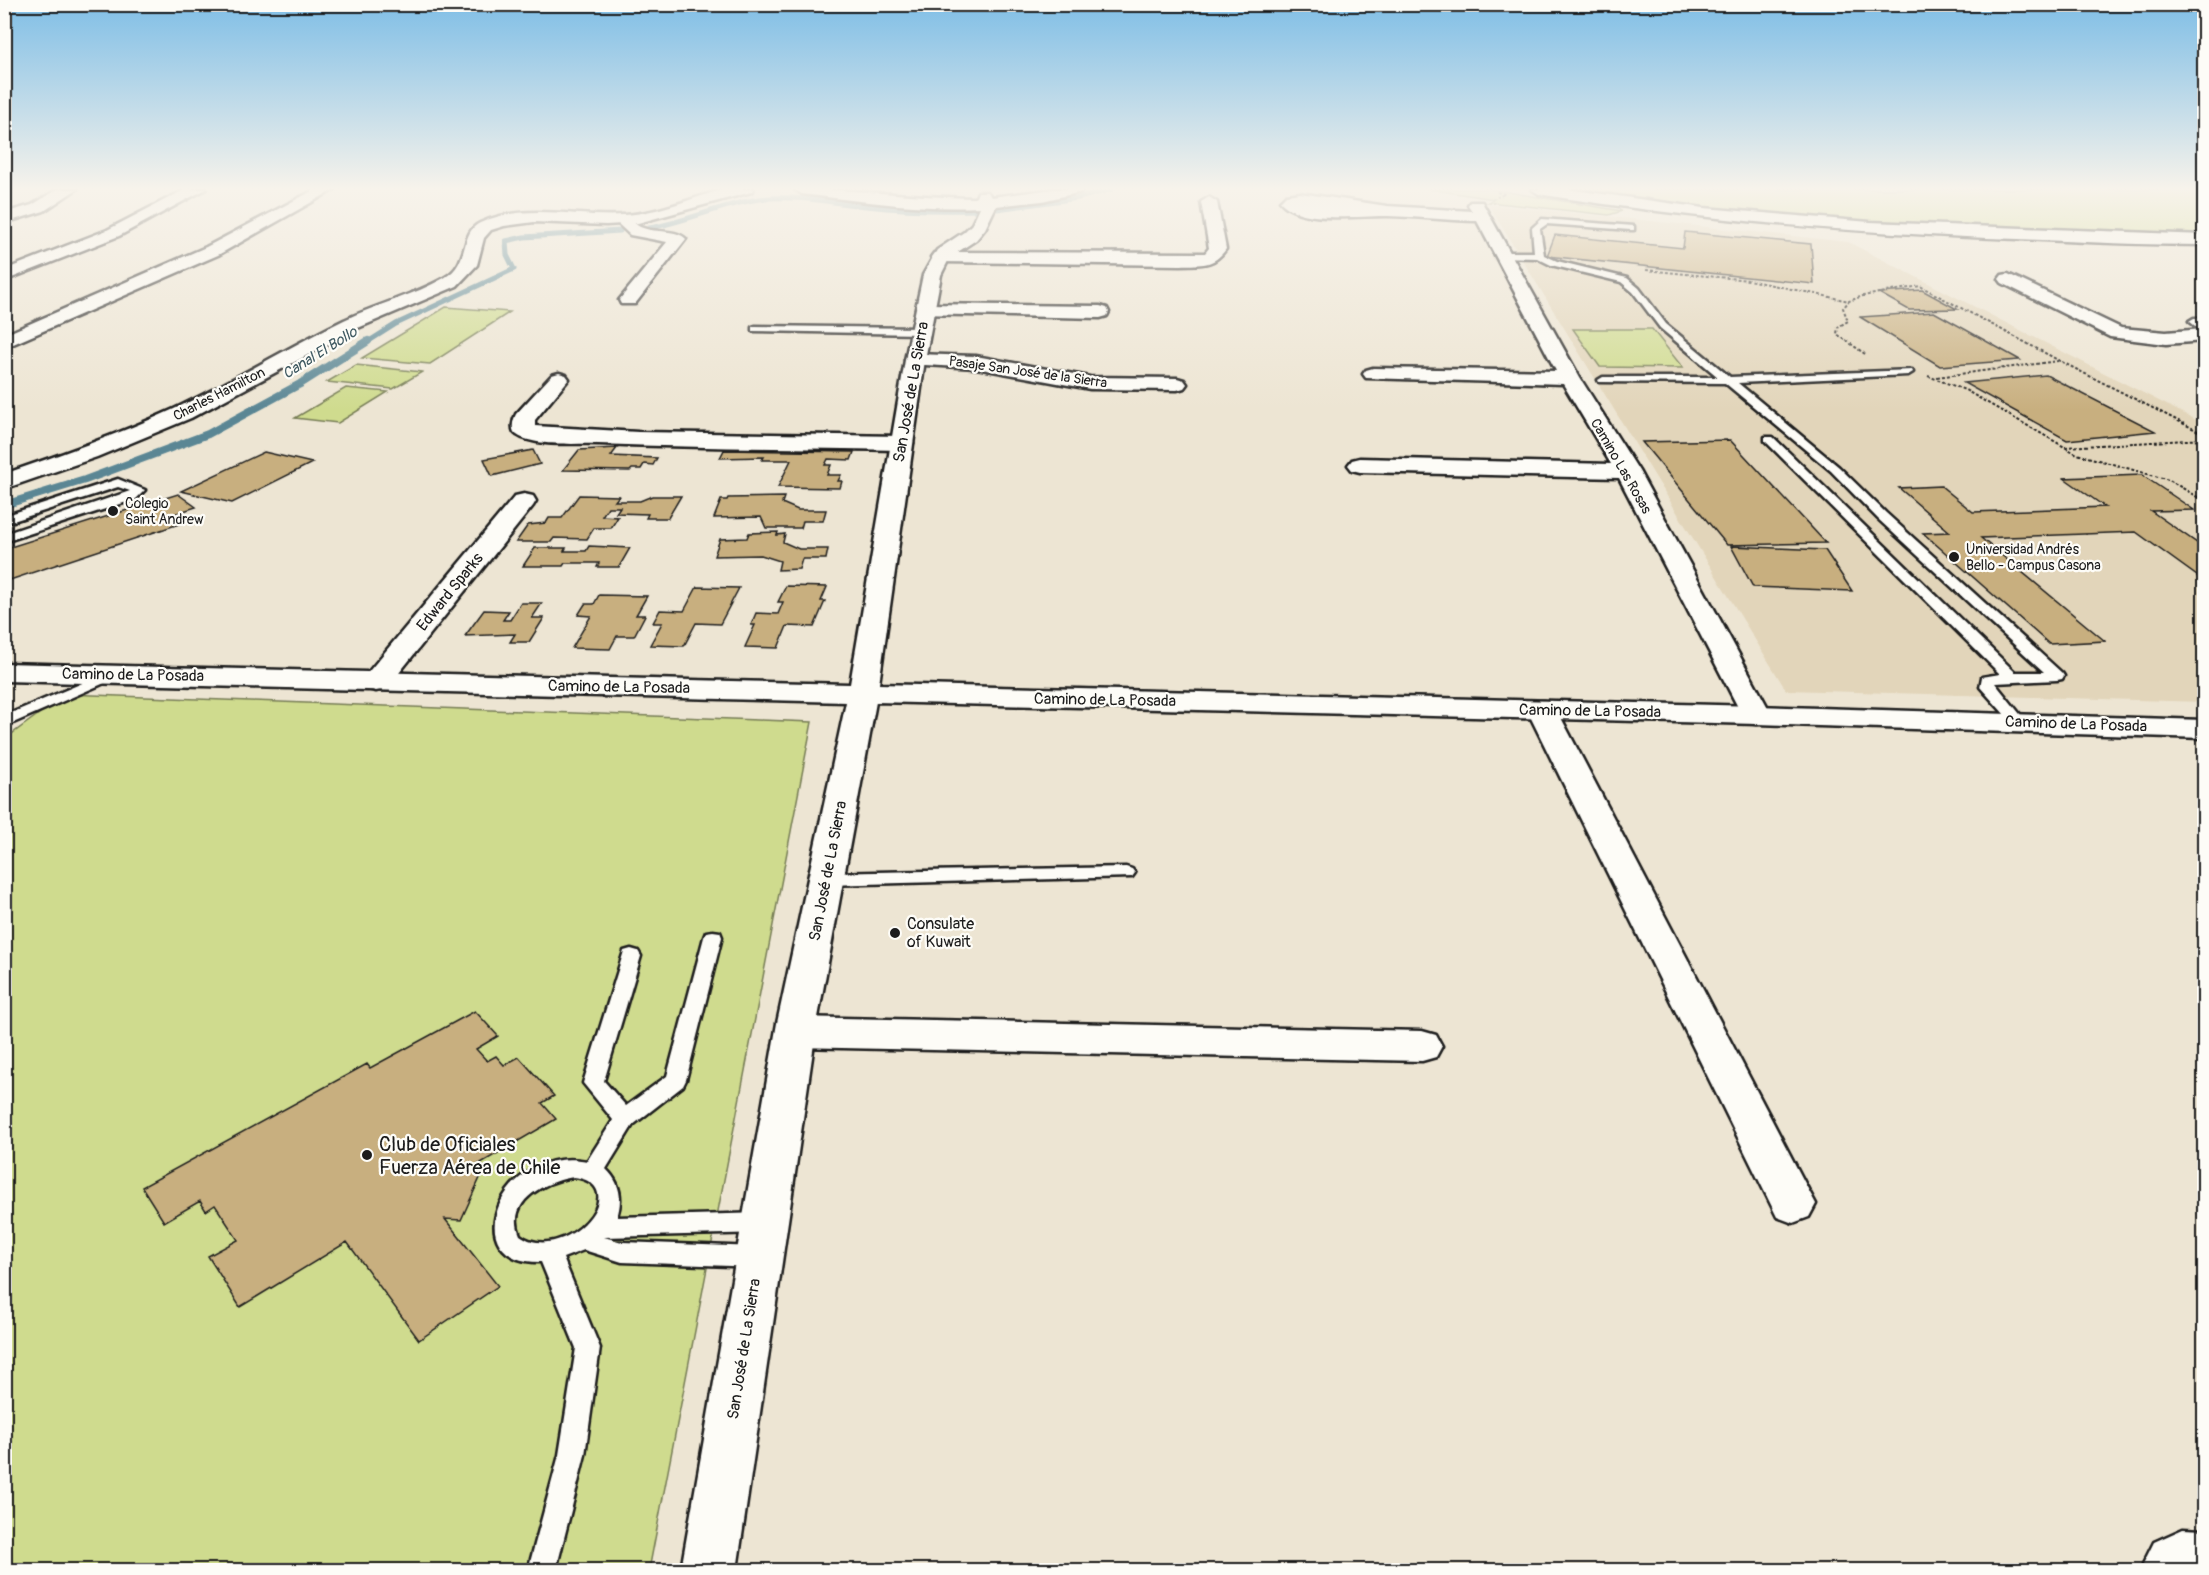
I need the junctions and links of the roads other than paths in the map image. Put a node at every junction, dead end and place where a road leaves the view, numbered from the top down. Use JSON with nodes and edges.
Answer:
{"nodes":[{"id":1,"x":38,"y":262,"type":"edge"},
{"id":2,"x":186,"y":262,"type":"edge"},
{"id":3,"x":470,"y":262,"type":"edge"},
{"id":4,"x":659,"y":262,"type":"edge"},
{"id":5,"x":938,"y":262,"type":"edge"},
{"id":6,"x":1509,"y":262,"type":"edge"},
{"id":7,"x":1551,"y":262,"type":"edge"},
{"id":8,"x":4,"y":276,"type":"edge"},
{"id":9,"x":2008,"y":279,"type":"dead end"},
{"id":10,"x":628,"y":300,"type":"dead end"},
{"id":11,"x":1100,"y":312,"type":"dead end"},
{"id":12,"x":923,"y":321,"type":"junction"},
{"id":13,"x":2205,"y":321,"type":"edge"},
{"id":14,"x":755,"y":329,"type":"dead end"},
{"id":15,"x":2205,"y":330,"type":"edge"},
{"id":16,"x":2205,"y":335,"type":"edge"},
{"id":17,"x":4,"y":342,"type":"edge"},
{"id":18,"x":915,"y":360,"type":"junction"},
{"id":19,"x":1908,"y":372,"type":"road end"},
{"id":20,"x":1373,"y":374,"type":"dead end"},
{"id":21,"x":1570,"y":378,"type":"junction"},
{"id":22,"x":559,"y":379,"type":"dead end"},
{"id":23,"x":1603,"y":380,"type":"dead end"},
{"id":24,"x":1727,"y":380,"type":"junction"},
{"id":25,"x":1177,"y":384,"type":"dead end"},
{"id":26,"x":1768,"y":439,"type":"dead end"},
{"id":27,"x":902,"y":443,"type":"junction"},
{"id":28,"x":1360,"y":465,"type":"dead end"},
{"id":29,"x":1627,"y":471,"type":"junction"},
{"id":30,"x":4,"y":482,"type":"edge"},
{"id":31,"x":524,"y":501,"type":"dead end"},
{"id":32,"x":4,"y":520,"type":"edge"},
{"id":33,"x":4,"y":538,"type":"edge"},
{"id":34,"x":4,"y":672,"type":"edge"},
{"id":35,"x":111,"y":675,"type":"junction"},
{"id":36,"x":2011,"y":677,"type":"junction"},
{"id":37,"x":376,"y":682,"type":"junction"},
{"id":38,"x":863,"y":694,"type":"junction"},
{"id":39,"x":1542,"y":710,"type":"junction"},
{"id":40,"x":1757,"y":715,"type":"junction"},
{"id":41,"x":4,"y":722,"type":"edge"},
{"id":42,"x":2019,"y":722,"type":"junction"},
{"id":43,"x":2205,"y":729,"type":"edge"},
{"id":44,"x":1126,"y":873,"type":"dead end"},
{"id":45,"x":826,"y":879,"type":"junction"},
{"id":46,"x":713,"y":937,"type":"dead end"},
{"id":47,"x":631,"y":956,"type":"dead end"},
{"id":48,"x":796,"y":1032,"type":"junction"},
{"id":49,"x":1422,"y":1046,"type":"dead end"},
{"id":50,"x":626,"y":1119,"type":"junction"},
{"id":51,"x":592,"y":1172,"type":"junction"},
{"id":52,"x":1793,"y":1204,"type":"dead end"},
{"id":53,"x":590,"y":1234,"type":"junction"},
{"id":54,"x":762,"y":1240,"type":"junction"},
{"id":55,"x":549,"y":1253,"type":"junction"},
{"id":56,"x":2205,"y":1558,"type":"edge"},
{"id":57,"x":542,"y":1570,"type":"edge"},
{"id":58,"x":709,"y":1570,"type":"edge"},
{"id":59,"x":2168,"y":1570,"type":"edge"}],
"edges":[{"from":1,"to":8,"type":"street"},
{"from":2,"to":17,"type":"street"},
{"from":3,"to":30,"type":"street","name":"Charles Hamilton"},
{"from":4,"to":10,"type":"street"},
{"from":5,"to":12,"type":"street","name":"San José de La Sierra"},
{"from":6,"to":21,"type":"street","name":"Camino Las Rosas"},
{"from":7,"to":24,"type":"lane"},
{"from":9,"to":16,"type":"street"},
{"from":11,"to":12,"type":"street"},
{"from":12,"to":14,"type":"lane"},
{"from":12,"to":18,"type":"street","name":"San José de La Sierra"},
{"from":13,"to":15,"type":"lane"},
{"from":18,"to":25,"type":"street","name":"Pasaje San José de la Sierra"},
{"from":18,"to":27,"type":"street","name":"San José de La Sierra"},
{"from":19,"to":24,"type":"lane"},
{"from":20,"to":21,"type":"street"},
{"from":21,"to":29,"type":"street","name":"Camino Las Rosas"},
{"from":22,"to":27,"type":"street"},
{"from":23,"to":24,"type":"lane"},
{"from":24,"to":36,"type":"lane"},
{"from":26,"to":36,"type":"lane"},
{"from":27,"to":38,"type":"street","name":"San José de La Sierra"},
{"from":28,"to":29,"type":"street"},
{"from":29,"to":40,"type":"street","name":"Camino Las Rosas"},
{"from":31,"to":37,"type":"street","name":"Edward Sparks"},
{"from":32,"to":33,"type":"lane"},
{"from":34,"to":35,"type":"street","name":"Camino de La Posada"},
{"from":35,"to":37,"type":"street","name":"Camino de La Posada"},
{"from":35,"to":41,"type":"lane"},
{"from":36,"to":42,"type":"lane"},
{"from":37,"to":38,"type":"street","name":"Camino de La Posada"},
{"from":38,"to":39,"type":"street","name":"Camino de La Posada"},
{"from":38,"to":45,"type":"street","name":"San José de La Sierra"},
{"from":39,"to":40,"type":"street","name":"Camino de La Posada"},
{"from":39,"to":52,"type":"street"},
{"from":40,"to":42,"type":"street","name":"Camino de La Posada"},
{"from":42,"to":43,"type":"street","name":"Camino de La Posada"},
{"from":44,"to":45,"type":"lane"},
{"from":45,"to":48,"type":"street","name":"San José de La Sierra"},
{"from":46,"to":50,"type":"lane"},
{"from":47,"to":50,"type":"lane"},
{"from":48,"to":49,"type":"street"},
{"from":48,"to":54,"type":"street","name":"San José de La Sierra"},
{"from":50,"to":51,"type":"lane"},
{"from":51,"to":53,"type":"lane"},
{"from":51,"to":55,"type":"lane"},
{"from":53,"to":54,"type":"lane"},
{"from":53,"to":54,"type":"lane"},
{"from":53,"to":55,"type":"lane"},
{"from":54,"to":58,"type":"street","name":"San José de La Sierra"},
{"from":55,"to":57,"type":"lane"},
{"from":56,"to":59,"type":"street"}]}
